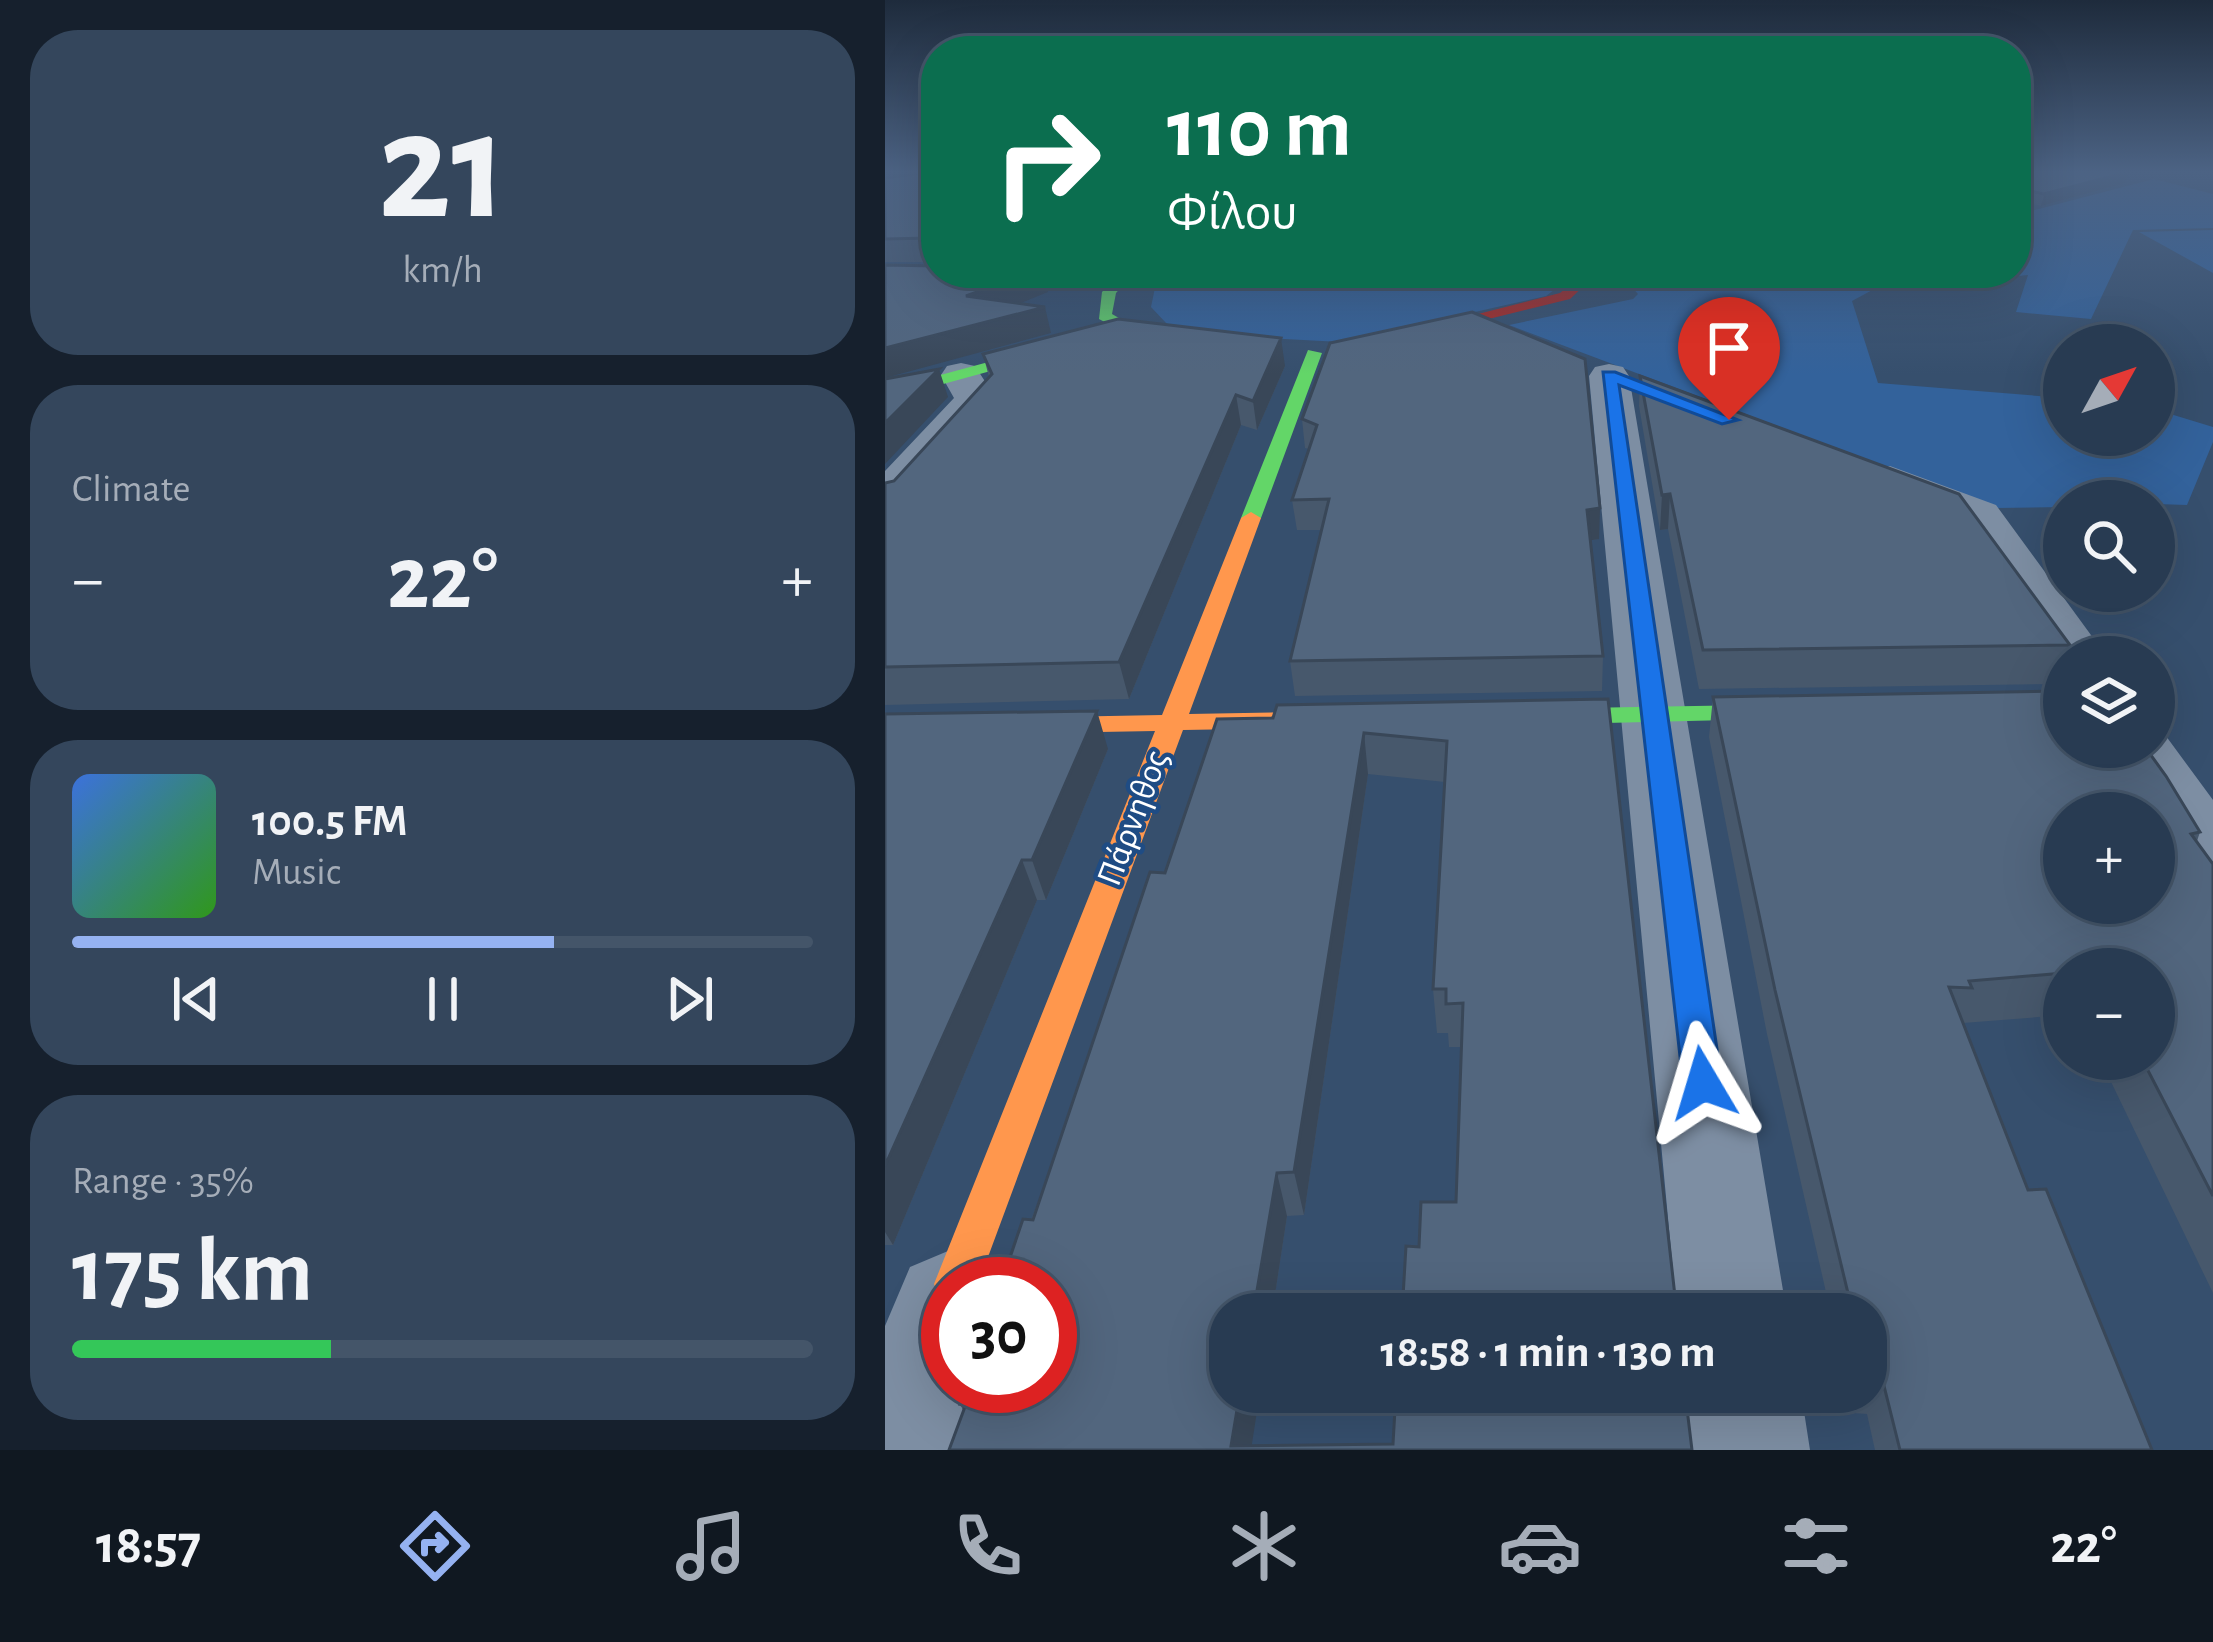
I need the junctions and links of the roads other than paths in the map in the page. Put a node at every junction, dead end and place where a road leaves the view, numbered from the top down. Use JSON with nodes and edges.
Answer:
{"nodes":[{"id":1,"x":885,"y":275,"type":"edge"},
{"id":2,"x":921,"y":275,"type":"edge"},
{"id":3,"x":1112,"y":288,"type":"edge"},
{"id":4,"x":1574,"y":288,"type":"edge"},
{"id":5,"x":1473,"y":319,"type":"junction"},
{"id":6,"x":1122,"y":330,"type":"junction"},
{"id":7,"x":1214,"y":343,"type":"edge"},
{"id":8,"x":961,"y":375,"type":"junction"},
{"id":9,"x":885,"y":394,"type":"edge"},
{"id":10,"x":1843,"y":463,"type":"edge"},
{"id":11,"x":885,"y":500,"type":"edge"},
{"id":12,"x":2062,"y":636,"type":"edge"},
{"id":13,"x":1837,"y":711,"type":"edge"},
{"id":14,"x":1655,"y":714,"type":"junction"},
{"id":15,"x":1493,"y":717,"type":"edge"},
{"id":16,"x":1331,"y":720,"type":"edge"},
{"id":17,"x":1169,"y":722,"type":"junction"},
{"id":18,"x":885,"y":728,"type":"edge"},
{"id":19,"x":2153,"y":768,"type":"edge"},
{"id":20,"x":2213,"y":855,"type":"edge"},
{"id":21,"x":966,"y":1257,"type":"edge"},
{"id":22,"x":1730,"y":1293,"type":"edge"},
{"id":23,"x":921,"y":1376,"type":"edge"},
{"id":24,"x":1745,"y":1413,"type":"edge"},
{"id":25,"x":893,"y":1450,"type":"edge"},
{"id":26,"x":1750,"y":1450,"type":"edge"}],
"edges":[{"from":1,"to":2,"type":"street"},
{"from":3,"to":6,"type":"street"},
{"from":4,"to":5,"type":"street"},
{"from":5,"to":14,"type":"street"},
{"from":5,"to":17,"type":"street","name":"Πάρνηθος"},
{"from":6,"to":7,"type":"street"},
{"from":6,"to":8,"type":"street"},
{"from":8,"to":9,"type":"street"},
{"from":8,"to":11,"type":"street"},
{"from":10,"to":12,"type":"street"},
{"from":13,"to":14,"type":"street"},
{"from":14,"to":15,"type":"street"},
{"from":14,"to":22,"type":"street"},
{"from":16,"to":17,"type":"street"},
{"from":17,"to":18,"type":"street"},
{"from":17,"to":21,"type":"street","name":"Πάρνηθος"},
{"from":19,"to":20,"type":"street"},
{"from":23,"to":25,"type":"street"},
{"from":24,"to":26,"type":"street"}]}
